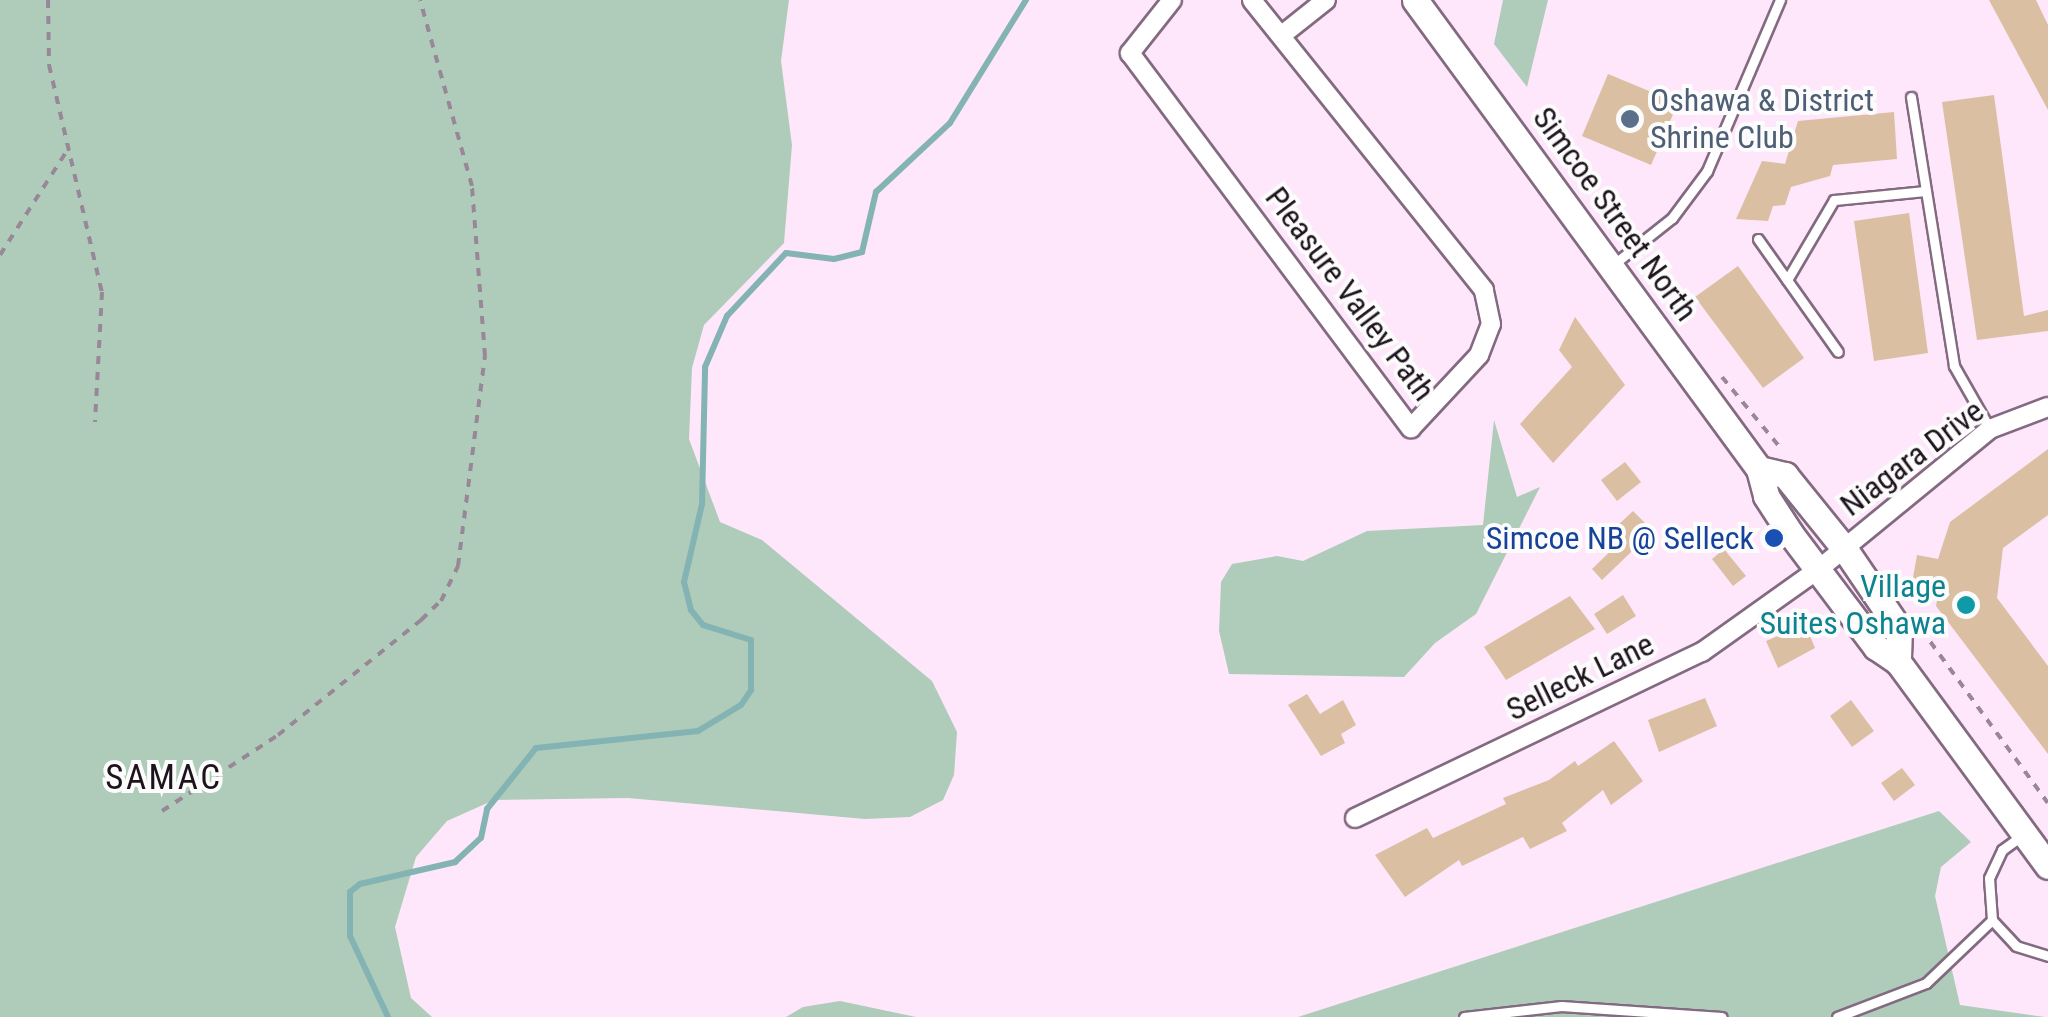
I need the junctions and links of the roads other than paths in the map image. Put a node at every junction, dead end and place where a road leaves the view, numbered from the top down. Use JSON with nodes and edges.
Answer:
{"nodes":[{"id":1,"x":1172,"y":0,"type":"edge"},
{"id":2,"x":1252,"y":0,"type":"edge"},
{"id":3,"x":1326,"y":0,"type":"edge"},
{"id":4,"x":1414,"y":0,"type":"edge"},
{"id":5,"x":1780,"y":0,"type":"edge"},
{"id":6,"x":1282,"y":35,"type":"junction"},
{"id":7,"x":1911,"y":98,"type":"dead end"},
{"id":8,"x":1926,"y":191,"type":"junction"},
{"id":9,"x":1758,"y":239,"type":"dead end"},
{"id":10,"x":1614,"y":264,"type":"junction"},
{"id":11,"x":1787,"y":280,"type":"junction"},
{"id":12,"x":1838,"y":352,"type":"dead end"},
{"id":13,"x":2048,"y":407,"type":"edge"},
{"id":14,"x":1990,"y":429,"type":"junction"},
{"id":15,"x":1759,"y":469,"type":"junction"},
{"id":16,"x":1844,"y":548,"type":"junction"},
{"id":17,"x":1819,"y":570,"type":"junction"},
{"id":18,"x":1898,"y":662,"type":"junction"},
{"id":19,"x":1355,"y":818,"type":"dead end"},
{"id":20,"x":2024,"y":834,"type":"junction"},
{"id":21,"x":2048,"y":866,"type":"edge"},
{"id":22,"x":1992,"y":920,"type":"junction"},
{"id":23,"x":2048,"y":956,"type":"edge"},
{"id":24,"x":1464,"y":1017,"type":"edge"},
{"id":25,"x":1722,"y":1017,"type":"edge"},
{"id":26,"x":1837,"y":1017,"type":"edge"}],
"edges":[{"from":1,"to":6,"type":"street","name":"Pleasure Valley Path"},
{"from":2,"to":6,"type":"street","name":"Pleasure Valley Path"},
{"from":3,"to":6,"type":"street"},
{"from":4,"to":10,"type":"main road","name":"Simcoe Street North"},
{"from":5,"to":10,"type":"lane"},
{"from":7,"to":8,"type":"lane"},
{"from":8,"to":11,"type":"lane"},
{"from":8,"to":14,"type":"lane"},
{"from":9,"to":11,"type":"lane"},
{"from":10,"to":15,"type":"main road","name":"Simcoe Street North"},
{"from":11,"to":12,"type":"lane"},
{"from":13,"to":14,"type":"street","name":"Niagara Drive"},
{"from":14,"to":16,"type":"street","name":"Niagara Drive"},
{"from":15,"to":16,"type":"main road","name":"Simcoe Street North"},
{"from":15,"to":17,"type":"main road","name":"Simcoe Street North"},
{"from":16,"to":17,"type":"street","name":"Niagara Drive"},
{"from":16,"to":18,"type":"main road","name":"Simcoe Street North"},
{"from":17,"to":18,"type":"main road","name":"Simcoe Street North"},
{"from":17,"to":19,"type":"street","name":"Selleck Lane"},
{"from":18,"to":20,"type":"main road","name":"Simcoe Street North"},
{"from":20,"to":21,"type":"main road","name":"Simcoe Street North"},
{"from":20,"to":22,"type":"lane"},
{"from":22,"to":23,"type":"lane"},
{"from":22,"to":26,"type":"lane"},
{"from":24,"to":25,"type":"lane"}]}
